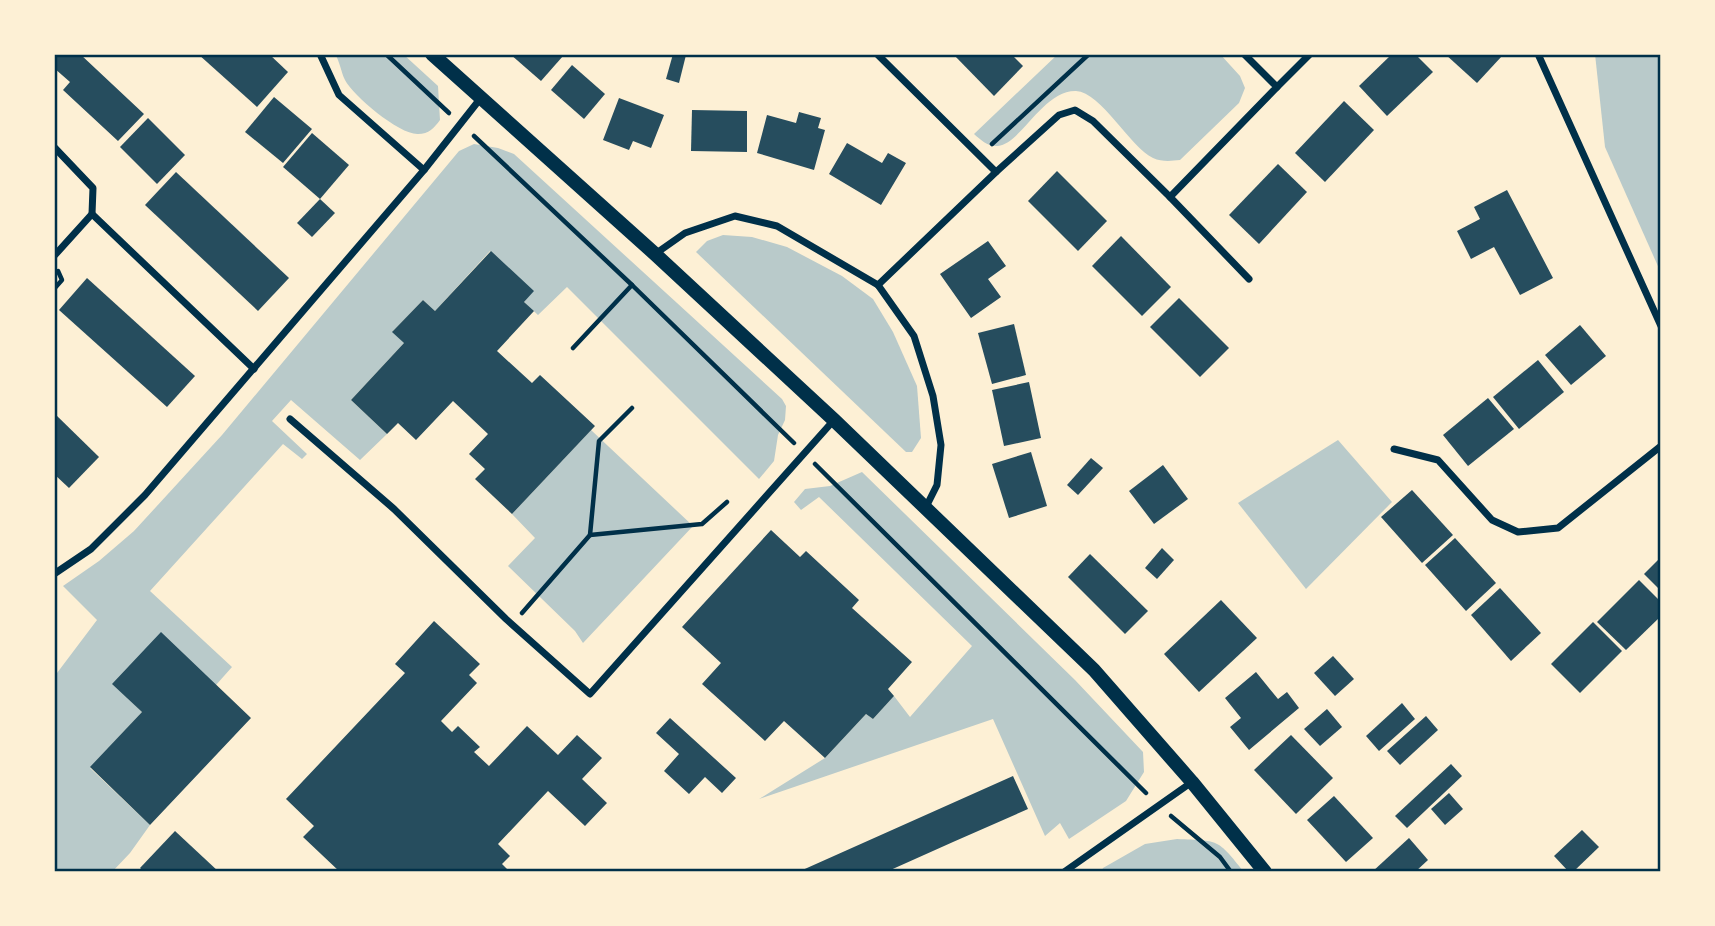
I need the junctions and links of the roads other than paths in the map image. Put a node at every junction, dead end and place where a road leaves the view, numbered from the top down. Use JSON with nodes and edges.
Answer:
{"nodes":[{"id":1,"x":320,"y":54,"type":"edge"},
{"id":2,"x":432,"y":54,"type":"edge"},
{"id":3,"x":877,"y":54,"type":"edge"},
{"id":4,"x":1244,"y":54,"type":"edge"},
{"id":5,"x":1310,"y":54,"type":"edge"},
{"id":6,"x":1538,"y":54,"type":"edge"},
{"id":7,"x":1277,"y":87,"type":"junction"},
{"id":8,"x":480,"y":99,"type":"junction"},
{"id":9,"x":54,"y":147,"type":"edge"},
{"id":10,"x":424,"y":170,"type":"junction"},
{"id":11,"x":996,"y":172,"type":"junction"},
{"id":12,"x":1170,"y":197,"type":"junction"},
{"id":13,"x":92,"y":214,"type":"junction"},
{"id":14,"x":655,"y":254,"type":"junction"},
{"id":15,"x":54,"y":256,"type":"edge"},
{"id":16,"x":1250,"y":279,"type":"dead end"},
{"id":17,"x":878,"y":285,"type":"junction"},
{"id":18,"x":1661,"y":326,"type":"edge"},
{"id":19,"x":254,"y":369,"type":"junction"},
{"id":20,"x":290,"y":419,"type":"dead end"},
{"id":21,"x":834,"y":420,"type":"junction"},
{"id":22,"x":1661,"y":446,"type":"edge"},
{"id":23,"x":1394,"y":449,"type":"dead end"},
{"id":24,"x":926,"y":507,"type":"junction"},
{"id":25,"x":54,"y":574,"type":"edge"},
{"id":26,"x":1192,"y":782,"type":"junction"},
{"id":27,"x":1064,"y":872,"type":"edge"},
{"id":28,"x":1265,"y":872,"type":"edge"}],
"edges":[{"from":1,"to":10,"type":"street"},
{"from":2,"to":8,"type":"main road"},
{"from":3,"to":11,"type":"street"},
{"from":4,"to":7,"type":"street"},
{"from":5,"to":7,"type":"street"},
{"from":6,"to":18,"type":"street"},
{"from":7,"to":12,"type":"street"},
{"from":8,"to":10,"type":"street"},
{"from":8,"to":14,"type":"main road"},
{"from":9,"to":13,"type":"street"},
{"from":10,"to":19,"type":"street"},
{"from":11,"to":12,"type":"street"},
{"from":11,"to":17,"type":"street"},
{"from":12,"to":16,"type":"street"},
{"from":13,"to":15,"type":"street"},
{"from":13,"to":19,"type":"street"},
{"from":14,"to":17,"type":"street"},
{"from":14,"to":21,"type":"main road"},
{"from":17,"to":24,"type":"street"},
{"from":19,"to":25,"type":"street"},
{"from":20,"to":21,"type":"street"},
{"from":21,"to":24,"type":"main road"},
{"from":22,"to":23,"type":"street"},
{"from":24,"to":26,"type":"main road"},
{"from":26,"to":27,"type":"street"},
{"from":26,"to":28,"type":"main road"}]}
